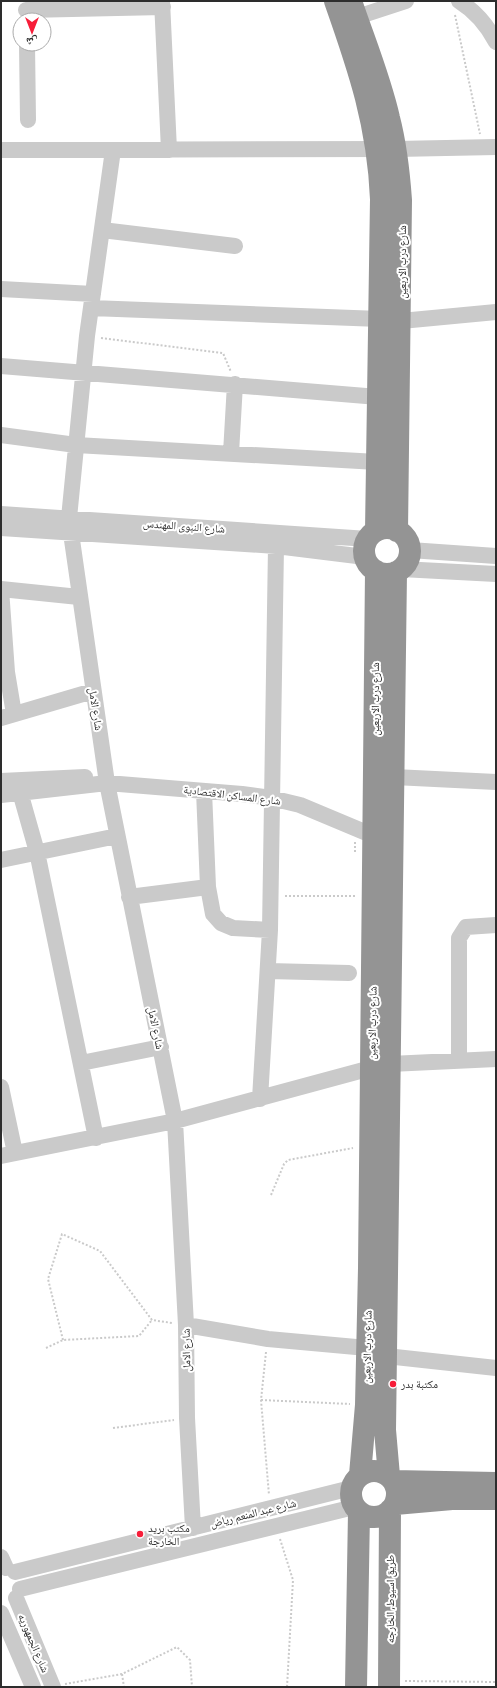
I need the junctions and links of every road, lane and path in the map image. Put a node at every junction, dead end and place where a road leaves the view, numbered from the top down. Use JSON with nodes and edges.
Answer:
{"nodes":[{"id":1,"x":335,"y":1,"type":"edge"},
{"id":2,"x":406,"y":1,"type":"edge"},
{"id":3,"x":162,"y":4,"type":"edge"},
{"id":4,"x":69,"y":5,"type":"edge"},
{"id":5,"x":456,"y":5,"type":"edge"},
{"id":6,"x":354,"y":9,"type":"edge"},
{"id":7,"x":26,"y":10,"type":"edge"},
{"id":8,"x":496,"y":42,"type":"edge"},
{"id":9,"x":27,"y":52,"type":"edge"},
{"id":10,"x":28,"y":120,"type":"dead end"},
{"id":11,"x":489,"y":147,"type":"edge"},
{"id":12,"x":386,"y":149,"type":"junction"},
{"id":13,"x":1,"y":150,"type":"edge"},
{"id":14,"x":113,"y":150,"type":"junction"},
{"id":15,"x":169,"y":150,"type":"junction"},
{"id":16,"x":102,"y":230,"type":"junction"},
{"id":17,"x":235,"y":246,"type":"dead end"},
{"id":18,"x":1,"y":289,"type":"edge"},
{"id":19,"x":92,"y":301,"type":"junction"},
{"id":20,"x":496,"y":312,"type":"edge"},
{"id":21,"x":380,"y":319,"type":"junction"},
{"id":22,"x":401,"y":321,"type":"junction"},
{"id":23,"x":87,"y":336,"type":"junction"},
{"id":24,"x":1,"y":366,"type":"edge"},
{"id":25,"x":83,"y":372,"type":"junction"},
{"id":26,"x":236,"y":384,"type":"junction"},
{"id":27,"x":378,"y":396,"type":"junction"},
{"id":28,"x":1,"y":435,"type":"edge"},
{"id":29,"x":76,"y":445,"type":"junction"},
{"id":30,"x":231,"y":453,"type":"junction"},
{"id":31,"x":377,"y":462,"type":"junction"},
{"id":32,"x":1,"y":514,"type":"edge"},
{"id":33,"x":70,"y":525,"type":"junction"},
{"id":34,"x":1,"y":528,"type":"edge"},
{"id":35,"x":276,"y":546,"type":"junction"},
{"id":36,"x":386,"y":552,"type":"junction"},
{"id":37,"x":496,"y":556,"type":"edge"},
{"id":38,"x":496,"y":574,"type":"edge"},
{"id":39,"x":1,"y":589,"type":"edge"},
{"id":40,"x":79,"y":597,"type":"junction"},
{"id":41,"x":3,"y":640,"type":"edge"},
{"id":42,"x":4,"y":673,"type":"edge"},
{"id":43,"x":93,"y":691,"type":"junction"},
{"id":44,"x":8,"y":716,"type":"edge"},
{"id":45,"x":394,"y":776,"type":"junction"},
{"id":46,"x":1,"y":781,"type":"edge"},
{"id":47,"x":496,"y":782,"type":"edge"},
{"id":48,"x":107,"y":783,"type":"junction"},
{"id":49,"x":204,"y":791,"type":"junction"},
{"id":50,"x":20,"y":792,"type":"junction"},
{"id":51,"x":1,"y":794,"type":"edge"},
{"id":52,"x":271,"y":798,"type":"junction"},
{"id":53,"x":354,"y":827,"type":"junction"},
{"id":54,"x":117,"y":836,"type":"junction"},
{"id":55,"x":374,"y":836,"type":"junction"},
{"id":56,"x":37,"y":852,"type":"junction"},
{"id":57,"x":355,"y":858,"type":"dead end"},
{"id":58,"x":1,"y":860,"type":"edge"},
{"id":59,"x":208,"y":887,"type":"junction"},
{"id":60,"x":356,"y":889,"type":"dead end"},
{"id":61,"x":270,"y":896,"type":"junction"},
{"id":62,"x":129,"y":897,"type":"junction"},
{"id":63,"x":496,"y":925,"type":"edge"},
{"id":64,"x":270,"y":930,"type":"junction"},
{"id":65,"x":268,"y":972,"type":"junction"},
{"id":66,"x":349,"y":973,"type":"dead end"},
{"id":67,"x":160,"y":1047,"type":"junction"},
{"id":68,"x":496,"y":1059,"type":"edge"},
{"id":69,"x":459,"y":1061,"type":"junction"},
{"id":70,"x":81,"y":1063,"type":"junction"},
{"id":71,"x":381,"y":1066,"type":"junction"},
{"id":72,"x":1,"y":1087,"type":"edge"},
{"id":73,"x":260,"y":1099,"type":"junction"},
{"id":74,"x":175,"y":1121,"type":"junction"},
{"id":75,"x":96,"y":1138,"type":"junction"},
{"id":76,"x":370,"y":1145,"type":"junction"},
{"id":77,"x":8,"y":1154,"type":"edge"},
{"id":78,"x":271,"y":1195,"type":"dead end"},
{"id":79,"x":377,"y":1268,"type":"junction"},
{"id":80,"x":152,"y":1320,"type":"junction"},
{"id":81,"x":186,"y":1325,"type":"junction"},
{"id":82,"x":268,"y":1339,"type":"junction"},
{"id":83,"x":63,"y":1340,"type":"junction"},
{"id":84,"x":46,"y":1348,"type":"dead end"},
{"id":85,"x":376,"y":1352,"type":"junction"},
{"id":86,"x":496,"y":1368,"type":"edge"},
{"id":87,"x":261,"y":1400,"type":"junction"},
{"id":88,"x":366,"y":1405,"type":"junction"},
{"id":89,"x":187,"y":1418,"type":"junction"},
{"id":90,"x":113,"y":1428,"type":"dead end"},
{"id":91,"x":391,"y":1478,"type":"junction"},
{"id":92,"x":496,"y":1483,"type":"edge"},
{"id":93,"x":356,"y":1495,"type":"junction"},
{"id":94,"x":496,"y":1499,"type":"edge"},
{"id":95,"x":393,"y":1507,"type":"junction"},
{"id":96,"x":270,"y":1508,"type":"junction"},
{"id":97,"x":199,"y":1526,"type":"junction"},
{"id":98,"x":276,"y":1526,"type":"junction"},
{"id":99,"x":171,"y":1534,"type":"junction"},
{"id":100,"x":209,"y":1542,"type":"junction"},
{"id":101,"x":176,"y":1550,"type":"junction"},
{"id":102,"x":6,"y":1566,"type":"edge"},
{"id":103,"x":12,"y":1597,"type":"edge"},
{"id":104,"x":1,"y":1613,"type":"edge"},
{"id":105,"x":122,"y":1674,"type":"junction"},
{"id":106,"x":496,"y":1682,"type":"edge"},
{"id":107,"x":390,"y":1684,"type":"edge"},
{"id":108,"x":33,"y":1687,"type":"edge"},
{"id":109,"x":53,"y":1687,"type":"edge"},
{"id":110,"x":124,"y":1687,"type":"edge"},
{"id":111,"x":192,"y":1687,"type":"edge"},
{"id":112,"x":287,"y":1687,"type":"edge"},
{"id":113,"x":356,"y":1687,"type":"edge"}],
"edges":[{"from":1,"to":12,"type":"highway","name":"شارع درب الاربعين"},
{"from":2,"to":6,"type":"street"},
{"from":3,"to":4,"type":"street"},
{"from":3,"to":15,"type":"street"},
{"from":4,"to":7,"type":"street"},
{"from":5,"to":8,"type":"street"},
{"from":5,"to":11,"type":"path"},
{"from":6,"to":12,"type":"highway","name":"شارع درب الاربعين"},
{"from":9,"to":10,"type":"street"},
{"from":11,"to":12,"type":"street"},
{"from":12,"to":15,"type":"street"},
{"from":12,"to":21,"type":"highway","name":"شارع درب الاربعين"},
{"from":12,"to":22,"type":"highway","name":"شارع درب الاربعين"},
{"from":13,"to":14,"type":"street"},
{"from":14,"to":15,"type":"street"},
{"from":14,"to":16,"type":"street","name":"شارع الامل"},
{"from":16,"to":17,"type":"street"},
{"from":16,"to":19,"type":"street","name":"شارع الامل"},
{"from":18,"to":19,"type":"street"},
{"from":19,"to":21,"type":"street"},
{"from":19,"to":23,"type":"street","name":"شارع الامل"},
{"from":20,"to":22,"type":"street"},
{"from":21,"to":27,"type":"highway","name":"شارع درب الاربعين"},
{"from":22,"to":36,"type":"highway","name":"شارع درب الاربعين"},
{"from":23,"to":25,"type":"street","name":"شارع الامل"},
{"from":23,"to":26,"type":"path"},
{"from":24,"to":25,"type":"street"},
{"from":25,"to":26,"type":"street"},
{"from":25,"to":29,"type":"street","name":"شارع الامل"},
{"from":26,"to":27,"type":"street"},
{"from":26,"to":30,"type":"street"},
{"from":27,"to":31,"type":"highway","name":"شارع درب الاربعين"},
{"from":28,"to":29,"type":"street"},
{"from":29,"to":30,"type":"street"},
{"from":29,"to":33,"type":"street","name":"شارع الامل"},
{"from":30,"to":31,"type":"street"},
{"from":31,"to":36,"type":"highway","name":"شارع درب الاربعين"},
{"from":32,"to":33,"type":"street","name":"شارع النبوى المهندس"},
{"from":33,"to":34,"type":"street","name":"شارع النبوى المهندس"},
{"from":33,"to":35,"type":"street","name":"شارع النبوى المهندس"},
{"from":33,"to":36,"type":"street","name":"شارع النبوى المهندس"},
{"from":33,"to":40,"type":"street","name":"شارع الامل"},
{"from":35,"to":36,"type":"street","name":"شارع النبوى المهندس"},
{"from":35,"to":52,"type":"street"},
{"from":36,"to":37,"type":"street","name":"شارع النبوى المهندس"},
{"from":36,"to":38,"type":"street","name":"شارع النبوى المهندس"},
{"from":36,"to":45,"type":"highway","name":"شارع درب الاربعين"},
{"from":36,"to":55,"type":"highway","name":"شارع درب الاربعين"},
{"from":39,"to":40,"type":"street"},
{"from":39,"to":41,"type":"street"},
{"from":40,"to":43,"type":"street","name":"شارع الامل"},
{"from":41,"to":42,"type":"street"},
{"from":42,"to":44,"type":"street"},
{"from":43,"to":44,"type":"street"},
{"from":43,"to":48,"type":"street","name":"شارع الامل"},
{"from":45,"to":47,"type":"street"},
{"from":45,"to":71,"type":"highway","name":"شارع درب الاربعين"},
{"from":46,"to":48,"type":"street","name":"شارع المساكن الاقتصادية"},
{"from":48,"to":49,"type":"street","name":"شارع المساكن الاقتصادية"},
{"from":48,"to":50,"type":"street","name":"شارع المساكن الاقتصادية"},
{"from":48,"to":54,"type":"street","name":"شارع الامل"},
{"from":49,"to":52,"type":"street","name":"شارع المساكن الاقتصادية"},
{"from":49,"to":59,"type":"street"},
{"from":50,"to":51,"type":"street","name":"شارع المساكن الاقتصادية"},
{"from":50,"to":56,"type":"street"},
{"from":52,"to":53,"type":"street","name":"شارع المساكن الاقتصادية"},
{"from":52,"to":61,"type":"street"},
{"from":53,"to":55,"type":"street","name":"شارع المساكن الاقتصادية"},
{"from":53,"to":57,"type":"path"},
{"from":54,"to":56,"type":"street"},
{"from":54,"to":62,"type":"street","name":"شارع الامل"},
{"from":55,"to":71,"type":"highway","name":"شارع درب الاربعين"},
{"from":56,"to":58,"type":"street"},
{"from":56,"to":70,"type":"street"},
{"from":59,"to":62,"type":"street"},
{"from":59,"to":64,"type":"street"},
{"from":60,"to":61,"type":"path"},
{"from":61,"to":64,"type":"street"},
{"from":62,"to":67,"type":"street","name":"شارع الامل"},
{"from":63,"to":69,"type":"street"},
{"from":64,"to":65,"type":"street"},
{"from":65,"to":66,"type":"street"},
{"from":65,"to":73,"type":"street"},
{"from":67,"to":70,"type":"street"},
{"from":67,"to":74,"type":"street","name":"شارع الامل"},
{"from":68,"to":69,"type":"street"},
{"from":69,"to":71,"type":"street"},
{"from":70,"to":75,"type":"street"},
{"from":71,"to":73,"type":"street"},
{"from":71,"to":76,"type":"highway","name":"شارع درب الاربعين"},
{"from":71,"to":79,"type":"highway","name":"شارع درب الاربعين"},
{"from":72,"to":77,"type":"street"},
{"from":73,"to":74,"type":"street"},
{"from":74,"to":75,"type":"street"},
{"from":74,"to":81,"type":"street","name":"شارع الامل"},
{"from":75,"to":77,"type":"street"},
{"from":76,"to":78,"type":"path"},
{"from":76,"to":79,"type":"highway","name":"شارع درب الاربعين"},
{"from":79,"to":85,"type":"highway","name":"شارع درب الاربعين"},
{"from":80,"to":81,"type":"path"},
{"from":80,"to":83,"type":"path"},
{"from":80,"to":83,"type":"path"},
{"from":81,"to":82,"type":"street"},
{"from":81,"to":89,"type":"street","name":"شارع الامل"},
{"from":82,"to":85,"type":"street"},
{"from":82,"to":87,"type":"path"},
{"from":83,"to":84,"type":"path"},
{"from":85,"to":86,"type":"street"},
{"from":85,"to":88,"type":"highway","name":"شارع درب الاربعين"},
{"from":85,"to":91,"type":"highway","name":"شارع درب الاربعين"},
{"from":87,"to":88,"type":"path"},
{"from":87,"to":96,"type":"path"},
{"from":88,"to":93,"type":"highway","name":"شارع درب الاربعين"},
{"from":89,"to":90,"type":"path"},
{"from":89,"to":97,"type":"street","name":"شارع الامل"},
{"from":91,"to":92,"type":"highway"},
{"from":91,"to":93,"type":"highway"},
{"from":91,"to":95,"type":"highway"},
{"from":93,"to":95,"type":"highway"},
{"from":93,"to":96,"type":"street","name":"شارع عبد المنعم رياض"},
{"from":93,"to":98,"type":"street","name":"شارع عبد المنعم رياض"},
{"from":93,"to":113,"type":"highway"},
{"from":94,"to":95,"type":"highway"},
{"from":95,"to":107,"type":"highway","name":"طريق اسيوط, الخارجه"},
{"from":96,"to":97,"type":"street","name":"شارع عبد المنعم رياض"},
{"from":97,"to":99,"type":"street","name":"شارع عبد المنعم رياض"},
{"from":97,"to":100,"type":"street","name":"شارع الامل"},
{"from":98,"to":100,"type":"street","name":"شارع عبد المنعم رياض"},
{"from":98,"to":112,"type":"path"},
{"from":99,"to":101,"type":"street"},
{"from":99,"to":102,"type":"street","name":"شارع عبد المنعم رياض"},
{"from":100,"to":101,"type":"street","name":"شارع عبد المنعم رياض"},
{"from":101,"to":103,"type":"street","name":"شارع عبد المنعم رياض"},
{"from":102,"to":103,"type":"street","name":"شارع الجمهوريه"},
{"from":103,"to":109,"type":"street","name":"شارع الجمهوريه"},
{"from":104,"to":108,"type":"street","name":"شارع الجمهوريه"},
{"from":105,"to":109,"type":"path"},
{"from":105,"to":110,"type":"path"},
{"from":105,"to":111,"type":"path"},
{"from":106,"to":107,"type":"path"}]}
